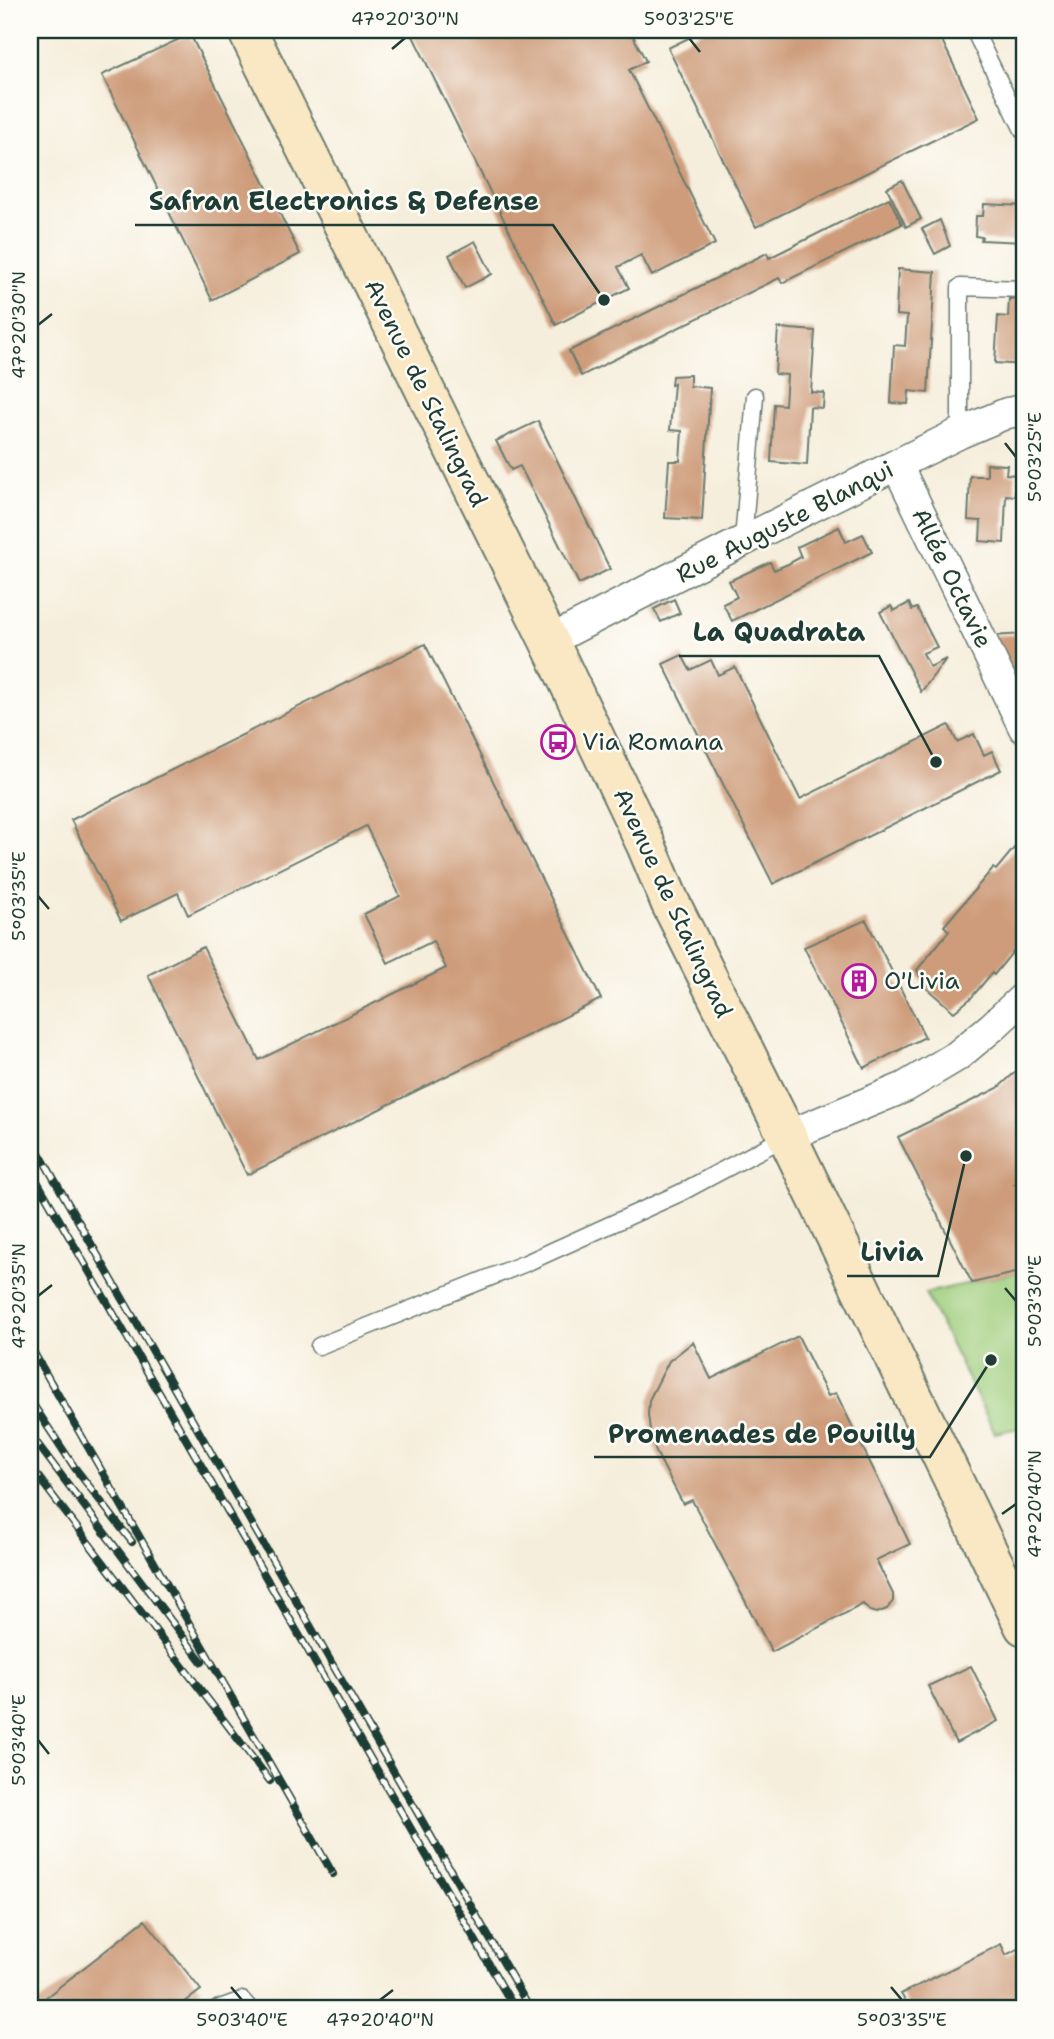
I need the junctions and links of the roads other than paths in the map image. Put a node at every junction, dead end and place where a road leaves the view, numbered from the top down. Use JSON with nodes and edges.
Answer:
{"nodes":[{"id":1,"x":247,"y":30,"type":"edge"},
{"id":2,"x":974,"y":30,"type":"edge"},
{"id":3,"x":1024,"y":132,"type":"edge"},
{"id":4,"x":1024,"y":289,"type":"edge"},
{"id":5,"x":755,"y":396,"type":"dead end"},
{"id":6,"x":1024,"y":410,"type":"edge"},
{"id":7,"x":960,"y":433,"type":"junction"},
{"id":8,"x":897,"y":465,"type":"junction"},
{"id":9,"x":743,"y":541,"type":"junction"},
{"id":10,"x":549,"y":641,"type":"junction"},
{"id":11,"x":1024,"y":728,"type":"edge"},
{"id":12,"x":1024,"y":997,"type":"edge"},
{"id":13,"x":787,"y":1136,"type":"junction"},
{"id":14,"x":319,"y":1346,"type":"dead end"},
{"id":15,"x":1024,"y":1626,"type":"edge"},
{"id":16,"x":217,"y":2009,"type":"edge"},
{"id":17,"x":250,"y":2009,"type":"edge"}],
"edges":[{"from":1,"to":10,"type":"street","name":"Avenue de Stalingrad"},
{"from":2,"to":3,"type":"lane"},
{"from":4,"to":7,"type":"lane"},
{"from":5,"to":9,"type":"lane"},
{"from":6,"to":7,"type":"street","name":"Rue Auguste Blanqui"},
{"from":7,"to":8,"type":"street","name":"Rue Auguste Blanqui"},
{"from":8,"to":9,"type":"street","name":"Rue Auguste Blanqui"},
{"from":8,"to":11,"type":"street","name":"Allée Octavie"},
{"from":9,"to":10,"type":"street","name":"Rue Auguste Blanqui"},
{"from":10,"to":13,"type":"street","name":"Avenue de Stalingrad"},
{"from":12,"to":13,"type":"street"},
{"from":13,"to":14,"type":"lane"},
{"from":13,"to":15,"type":"street","name":"Avenue de Stalingrad"},
{"from":16,"to":17,"type":"lane"}]}
